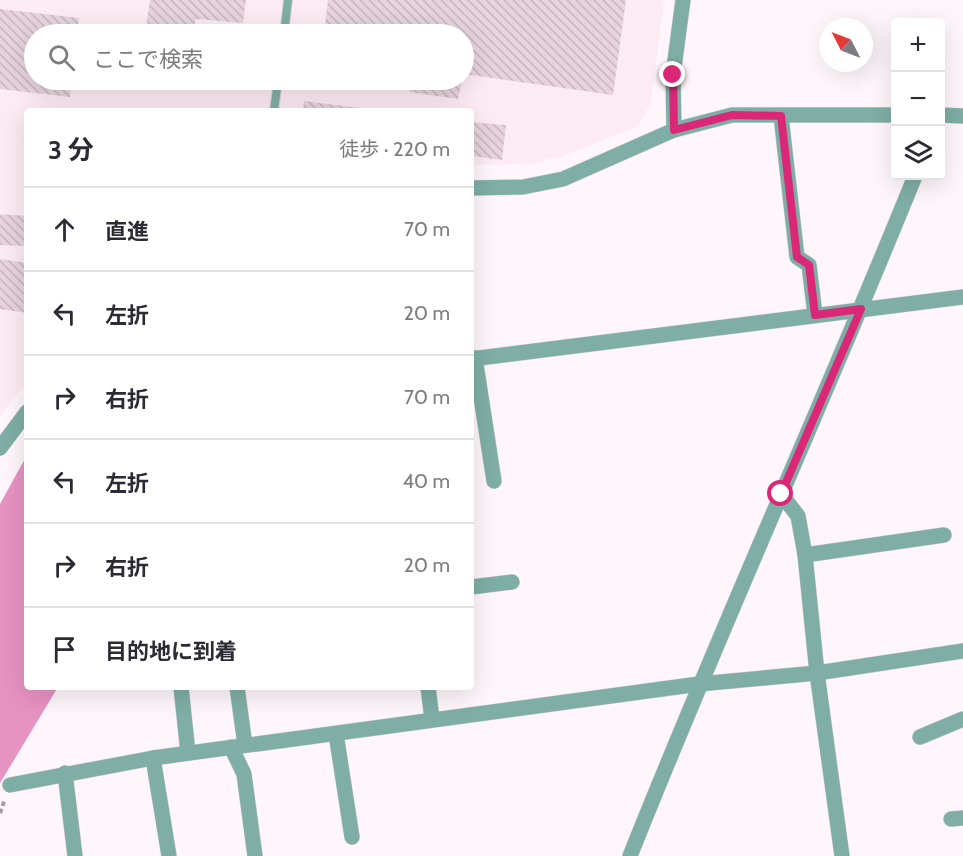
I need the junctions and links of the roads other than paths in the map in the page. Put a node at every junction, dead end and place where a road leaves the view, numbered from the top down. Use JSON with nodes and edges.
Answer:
{"nodes":[{"id":1,"x":288,"y":0,"type":"edge"},
{"id":2,"x":683,"y":0,"type":"edge"},
{"id":3,"x":285,"y":24,"type":"edge"},
{"id":4,"x":277,"y":90,"type":"edge"},
{"id":5,"x":274,"y":108,"type":"edge"},
{"id":6,"x":781,"y":116,"type":"junction"},
{"id":7,"x":891,"y":116,"type":"edge"},
{"id":8,"x":945,"y":116,"type":"edge"},
{"id":9,"x":963,"y":116,"type":"edge"},
{"id":10,"x":674,"y":130,"type":"junction"},
{"id":11,"x":913,"y":180,"type":"edge"},
{"id":12,"x":474,"y":188,"type":"edge"},
{"id":13,"x":963,"y":297,"type":"edge"},
{"id":14,"x":861,"y":309,"type":"junction"},
{"id":15,"x":815,"y":315,"type":"junction"},
{"id":16,"x":474,"y":359,"type":"edge"},
{"id":17,"x":474,"y":365,"type":"edge"},
{"id":18,"x":24,"y":416,"type":"edge"},
{"id":19,"x":0,"y":448,"type":"edge"},
{"id":20,"x":494,"y":481,"type":"dead end"},
{"id":21,"x":781,"y":494,"type":"junction"},
{"id":22,"x":944,"y":535,"type":"dead end"},
{"id":23,"x":806,"y":555,"type":"junction"},
{"id":24,"x":512,"y":582,"type":"dead end"},
{"id":25,"x":474,"y":586,"type":"edge"},
{"id":26,"x":963,"y":651,"type":"edge"},
{"id":27,"x":817,"y":672,"type":"junction"},
{"id":28,"x":699,"y":684,"type":"junction"},
{"id":29,"x":181,"y":690,"type":"edge"},
{"id":30,"x":237,"y":690,"type":"edge"},
{"id":31,"x":428,"y":690,"type":"edge"},
{"id":32,"x":432,"y":719,"type":"junction"},
{"id":33,"x":963,"y":719,"type":"edge"},
{"id":34,"x":336,"y":734,"type":"junction"},
{"id":35,"x":920,"y":737,"type":"dead end"},
{"id":36,"x":238,"y":746,"type":"junction"},
{"id":37,"x":188,"y":753,"type":"junction"},
{"id":38,"x":153,"y":758,"type":"junction"},
{"id":39,"x":65,"y":773,"type":"junction"},
{"id":40,"x":10,"y":785,"type":"dead end"},
{"id":41,"x":352,"y":837,"type":"dead end"},
{"id":42,"x":75,"y":856,"type":"edge"},
{"id":43,"x":169,"y":856,"type":"edge"},
{"id":44,"x":255,"y":856,"type":"edge"},
{"id":45,"x":630,"y":856,"type":"edge"},
{"id":46,"x":842,"y":856,"type":"edge"}],
"edges":[{"from":1,"to":3,"type":"lane"},
{"from":2,"to":10,"type":"street"},
{"from":4,"to":5,"type":"lane"},
{"from":6,"to":7,"type":"street"},
{"from":6,"to":10,"type":"street"},
{"from":6,"to":15,"type":"street"},
{"from":8,"to":9,"type":"street"},
{"from":10,"to":12,"type":"street"},
{"from":11,"to":14,"type":"street"},
{"from":13,"to":14,"type":"street"},
{"from":14,"to":15,"type":"street"},
{"from":14,"to":21,"type":"street"},
{"from":15,"to":16,"type":"street"},
{"from":17,"to":20,"type":"street"},
{"from":18,"to":19,"type":"street"},
{"from":21,"to":23,"type":"street"},
{"from":21,"to":28,"type":"street"},
{"from":22,"to":23,"type":"street"},
{"from":23,"to":27,"type":"street"},
{"from":24,"to":25,"type":"street"},
{"from":26,"to":27,"type":"street"},
{"from":27,"to":28,"type":"street"},
{"from":27,"to":46,"type":"street"},
{"from":28,"to":32,"type":"street"},
{"from":28,"to":45,"type":"street"},
{"from":29,"to":37,"type":"street"},
{"from":30,"to":36,"type":"street"},
{"from":31,"to":32,"type":"street"},
{"from":32,"to":34,"type":"street"},
{"from":33,"to":35,"type":"street"},
{"from":34,"to":36,"type":"street"},
{"from":34,"to":41,"type":"street"},
{"from":36,"to":37,"type":"street"},
{"from":36,"to":44,"type":"street"},
{"from":37,"to":38,"type":"street"},
{"from":38,"to":39,"type":"street"},
{"from":38,"to":43,"type":"street"},
{"from":39,"to":40,"type":"street"},
{"from":39,"to":42,"type":"street"}]}
